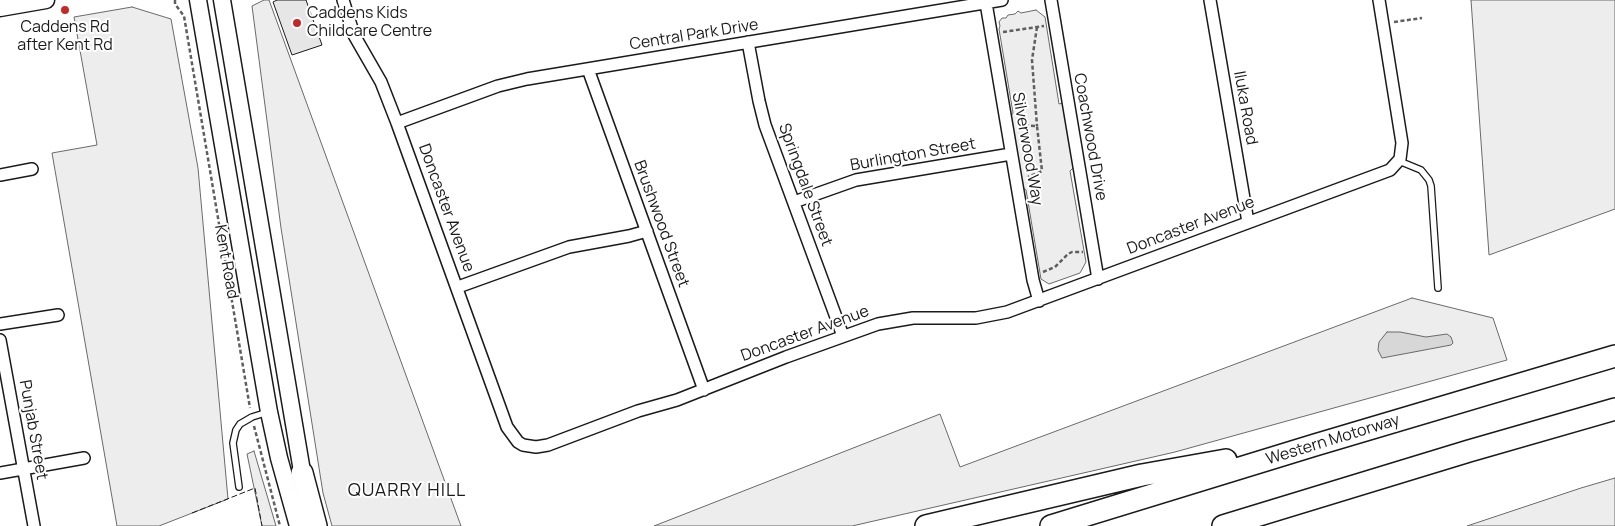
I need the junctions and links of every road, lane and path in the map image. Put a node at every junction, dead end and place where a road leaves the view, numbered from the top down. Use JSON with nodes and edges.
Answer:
{"nodes":[{"id":1,"x":46,"y":0,"type":"edge"},
{"id":2,"x":175,"y":0,"type":"edge"},
{"id":3,"x":198,"y":0,"type":"edge"},
{"id":4,"x":222,"y":0,"type":"edge"},
{"id":5,"x":343,"y":0,"type":"edge"},
{"id":6,"x":1051,"y":0,"type":"edge"},
{"id":7,"x":1210,"y":0,"type":"edge"},
{"id":8,"x":1379,"y":0,"type":"edge"},
{"id":9,"x":992,"y":1,"type":"edge"},
{"id":10,"x":0,"y":8,"type":"edge"},
{"id":11,"x":1422,"y":18,"type":"dead end"},
{"id":12,"x":1391,"y":23,"type":"dead end"},
{"id":13,"x":1052,"y":24,"type":"dead end"},
{"id":14,"x":1037,"y":27,"type":"junction"},
{"id":15,"x":1002,"y":32,"type":"dead end"},
{"id":16,"x":748,"y":42,"type":"junction"},
{"id":17,"x":588,"y":69,"type":"junction"},
{"id":18,"x":398,"y":123,"type":"junction"},
{"id":19,"x":1009,"y":125,"type":"dead end"},
{"id":20,"x":1037,"y":126,"type":"junction"},
{"id":21,"x":1011,"y":154,"type":"junction"},
{"id":22,"x":1399,"y":161,"type":"junction"},
{"id":23,"x":32,"y":169,"type":"dead end"},
{"id":24,"x":0,"y":175,"type":"edge"},
{"id":25,"x":1027,"y":178,"type":"dead end"},
{"id":26,"x":794,"y":202,"type":"junction"},
{"id":27,"x":1248,"y":222,"type":"junction"},
{"id":28,"x":647,"y":231,"type":"junction"},
{"id":29,"x":1091,"y":252,"type":"dead end"},
{"id":30,"x":1042,"y":273,"type":"dead end"},
{"id":31,"x":1098,"y":279,"type":"junction"},
{"id":32,"x":458,"y":287,"type":"junction"},
{"id":33,"x":1438,"y":288,"type":"dead end"},
{"id":34,"x":1039,"y":301,"type":"junction"},
{"id":35,"x":58,"y":315,"type":"dead end"},
{"id":36,"x":0,"y":324,"type":"edge"},
{"id":37,"x":843,"y":336,"type":"junction"},
{"id":38,"x":0,"y":340,"type":"edge"},
{"id":39,"x":1615,"y":356,"type":"edge"},
{"id":40,"x":704,"y":390,"type":"junction"},
{"id":41,"x":1615,"y":409,"type":"edge"},
{"id":42,"x":269,"y":412,"type":"junction"},
{"id":43,"x":252,"y":417,"type":"junction"},
{"id":44,"x":1315,"y":444,"type":"junction"},
{"id":45,"x":84,"y":458,"type":"dead end"},
{"id":46,"x":24,"y":469,"type":"junction"},
{"id":47,"x":0,"y":473,"type":"edge"},
{"id":48,"x":302,"y":473,"type":"junction"},
{"id":49,"x":239,"y":487,"type":"dead end"},
{"id":50,"x":34,"y":526,"type":"edge"},
{"id":51,"x":280,"y":526,"type":"edge"},
{"id":52,"x":298,"y":526,"type":"edge"},
{"id":53,"x":311,"y":526,"type":"edge"},
{"id":54,"x":316,"y":526,"type":"edge"},
{"id":55,"x":926,"y":526,"type":"edge"},
{"id":56,"x":1051,"y":526,"type":"edge"},
{"id":57,"x":1223,"y":526,"type":"edge"}],
"edges":[{"from":1,"to":10,"type":"main road"},
{"from":2,"to":43,"type":"path","name":"Kent Road"},
{"from":3,"to":42,"type":"main road","name":"Kent Road"},
{"from":4,"to":48,"type":"main road"},
{"from":5,"to":18,"type":"street","name":"Doncaster Avenue"},
{"from":6,"to":31,"type":"street","name":"Coachwood Drive"},
{"from":7,"to":27,"type":"street","name":"Iluka Road"},
{"from":8,"to":22,"type":"street"},
{"from":9,"to":16,"type":"street","name":"Central Park Drive"},
{"from":9,"to":21,"type":"street","name":"Silverwood Way"},
{"from":11,"to":12,"type":"path"},
{"from":13,"to":14,"type":"path"},
{"from":14,"to":15,"type":"path"},
{"from":14,"to":20,"type":"path"},
{"from":16,"to":17,"type":"street","name":"Central Park Drive"},
{"from":16,"to":26,"type":"street","name":"Springdale Street"},
{"from":17,"to":18,"type":"street","name":"Central Park Drive"},
{"from":17,"to":28,"type":"street","name":"Brushwood Street"},
{"from":18,"to":32,"type":"street","name":"Doncaster Avenue"},
{"from":19,"to":20,"type":"path"},
{"from":20,"to":25,"type":"path"},
{"from":21,"to":26,"type":"street","name":"Burlington Street"},
{"from":21,"to":34,"type":"street","name":"Silverwood Way"},
{"from":22,"to":27,"type":"street","name":"Doncaster Avenue"},
{"from":22,"to":33,"type":"lane"},
{"from":23,"to":24,"type":"street"},
{"from":26,"to":37,"type":"street","name":"Springdale Street"},
{"from":27,"to":31,"type":"street","name":"Doncaster Avenue"},
{"from":28,"to":32,"type":"street"},
{"from":28,"to":40,"type":"street","name":"Brushwood Street"},
{"from":29,"to":30,"type":"path"},
{"from":31,"to":34,"type":"street","name":"Doncaster Avenue"},
{"from":32,"to":40,"type":"street","name":"Doncaster Avenue"},
{"from":34,"to":37,"type":"street","name":"Doncaster Avenue"},
{"from":35,"to":36,"type":"street"},
{"from":37,"to":40,"type":"street","name":"Doncaster Avenue"},
{"from":38,"to":46,"type":"street","name":"Punjab Street"},
{"from":39,"to":44,"type":"highway","name":"Western Motorway"},
{"from":41,"to":57,"type":"highway"},
{"from":42,"to":43,"type":"lane"},
{"from":42,"to":52,"type":"main road","name":"Kent Road"},
{"from":43,"to":49,"type":"lane"},
{"from":43,"to":51,"type":"path","name":"Kent Road"},
{"from":44,"to":55,"type":"highway"},
{"from":44,"to":56,"type":"highway","name":"Western Motorway"},
{"from":45,"to":46,"type":"street"},
{"from":46,"to":47,"type":"street"},
{"from":46,"to":50,"type":"street","name":"Punjab Street"},
{"from":48,"to":53,"type":"main road"},
{"from":48,"to":54,"type":"highway"}]}
